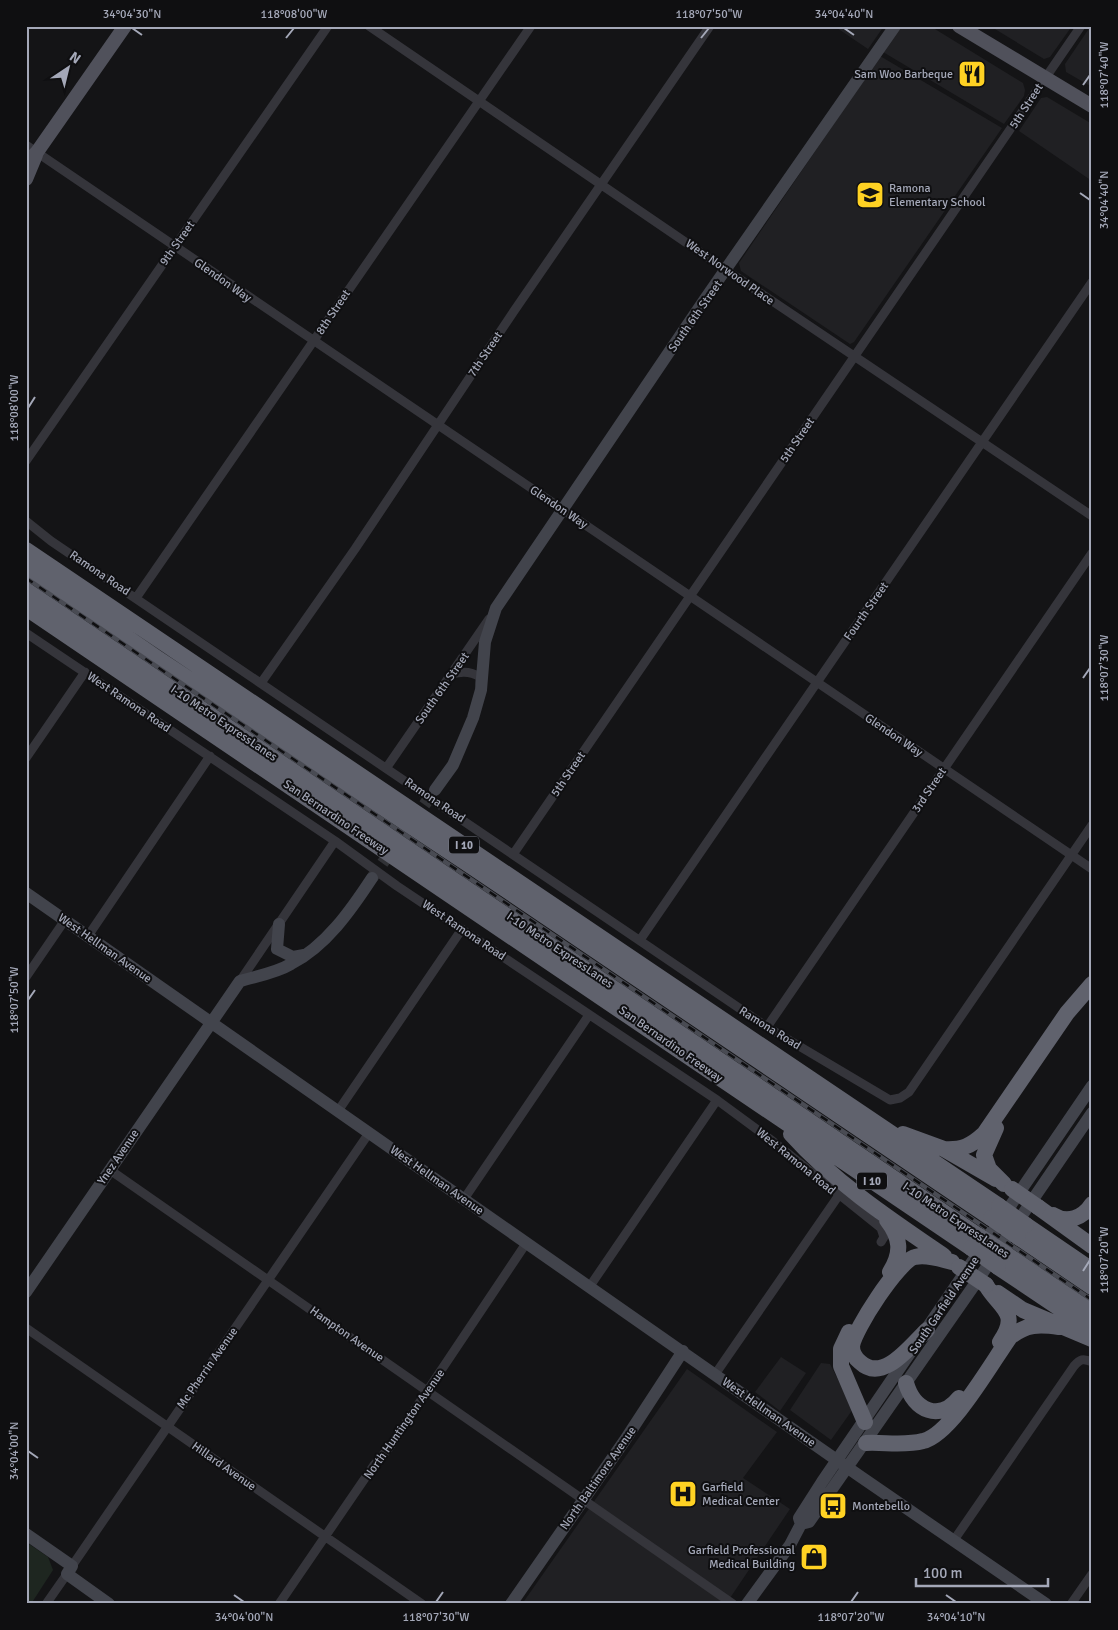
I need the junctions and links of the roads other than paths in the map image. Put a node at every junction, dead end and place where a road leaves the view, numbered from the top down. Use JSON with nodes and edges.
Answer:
{"nodes":[{"id":1,"x":125,"y":26,"type":"edge"},
{"id":2,"x":328,"y":26,"type":"edge"},
{"id":3,"x":369,"y":26,"type":"edge"},
{"id":4,"x":531,"y":26,"type":"edge"},
{"id":5,"x":710,"y":26,"type":"edge"},
{"id":6,"x":895,"y":26,"type":"edge"},
{"id":7,"x":959,"y":26,"type":"edge"},
{"id":8,"x":1080,"y":26,"type":"edge"},
{"id":9,"x":1045,"y":78,"type":"junction"},
{"id":10,"x":479,"y":101,"type":"junction"},
{"id":11,"x":1092,"y":106,"type":"edge"},
{"id":12,"x":32,"y":149,"type":"edge"},
{"id":13,"x":26,"y":164,"type":"edge"},
{"id":14,"x":26,"y":179,"type":"edge"},
{"id":15,"x":601,"y":184,"type":"junction"},
{"id":16,"x":175,"y":246,"type":"junction"},
{"id":17,"x":726,"y":270,"type":"junction"},
{"id":18,"x":1092,"y":282,"type":"edge"},
{"id":19,"x":314,"y":341,"type":"junction"},
{"id":20,"x":854,"y":356,"type":"junction"},
{"id":21,"x":437,"y":425,"type":"junction"},
{"id":22,"x":982,"y":442,"type":"junction"},
{"id":23,"x":26,"y":461,"type":"edge"},
{"id":24,"x":562,"y":510,"type":"junction"},
{"id":25,"x":1092,"y":516,"type":"edge"},
{"id":26,"x":26,"y":521,"type":"edge"},
{"id":27,"x":26,"y":543,"type":"edge"},
{"id":28,"x":26,"y":550,"type":"edge"},
{"id":29,"x":1092,"y":553,"type":"edge"},
{"id":30,"x":51,"y":566,"type":"junction"},
{"id":31,"x":26,"y":568,"type":"edge"},
{"id":32,"x":26,"y":590,"type":"edge"},
{"id":33,"x":691,"y":596,"type":"junction"},
{"id":34,"x":136,"y":598,"type":"junction"},
{"id":35,"x":26,"y":608,"type":"edge"},
{"id":36,"x":496,"y":608,"type":"junction"},
{"id":37,"x":26,"y":633,"type":"edge"},
{"id":38,"x":85,"y":672,"type":"junction"},
{"id":39,"x":452,"y":674,"type":"junction"},
{"id":40,"x":261,"y":683,"type":"junction"},
{"id":41,"x":817,"y":683,"type":"junction"},
{"id":42,"x":481,"y":690,"type":"junction"},
{"id":43,"x":210,"y":756,"type":"junction"},
{"id":44,"x":26,"y":758,"type":"edge"},
{"id":45,"x":387,"y":767,"type":"junction"},
{"id":46,"x":944,"y":769,"type":"junction"},
{"id":47,"x":435,"y":790,"type":"tunnel mouth"},
{"id":48,"x":1092,"y":825,"type":"edge"},
{"id":49,"x":335,"y":841,"type":"junction"},
{"id":50,"x":514,"y":853,"type":"junction"},
{"id":51,"x":1071,"y":855,"type":"junction"},
{"id":52,"x":1092,"y":869,"type":"edge"},
{"id":53,"x":372,"y":878,"type":"tunnel mouth"},
{"id":54,"x":26,"y":893,"type":"edge"},
{"id":55,"x":65,"y":920,"type":"junction"},
{"id":56,"x":279,"y":924,"type":"junction"},
{"id":57,"x":462,"y":929,"type":"junction"},
{"id":58,"x":88,"y":936,"type":"junction"},
{"id":59,"x":640,"y":940,"type":"junction"},
{"id":60,"x":304,"y":955,"type":"junction"},
{"id":61,"x":26,"y":977,"type":"edge"},
{"id":62,"x":240,"y":981,"type":"junction"},
{"id":63,"x":1092,"y":984,"type":"edge"},
{"id":64,"x":1092,"y":1002,"type":"edge"},
{"id":65,"x":589,"y":1014,"type":"junction"},
{"id":66,"x":210,"y":1023,"type":"junction"},
{"id":67,"x":767,"y":1027,"type":"junction"},
{"id":68,"x":1092,"y":1086,"type":"edge"},
{"id":69,"x":718,"y":1100,"type":"junction"},
{"id":70,"x":338,"y":1111,"type":"junction"},
{"id":71,"x":1092,"y":1113,"type":"edge"},
{"id":72,"x":773,"y":1114,"type":"junction"},
{"id":73,"x":878,"y":1124,"type":"junction"},
{"id":74,"x":369,"y":1133,"type":"junction"},
{"id":75,"x":944,"y":1149,"type":"junction"},
{"id":76,"x":110,"y":1170,"type":"junction"},
{"id":77,"x":1008,"y":1186,"type":"junction"},
{"id":78,"x":839,"y":1195,"type":"junction"},
{"id":79,"x":464,"y":1200,"type":"junction"},
{"id":80,"x":1092,"y":1204,"type":"edge"},
{"id":81,"x":1038,"y":1207,"type":"junction"},
{"id":82,"x":879,"y":1211,"type":"junction"},
{"id":83,"x":995,"y":1212,"type":"junction"},
{"id":84,"x":1022,"y":1231,"type":"junction"},
{"id":85,"x":527,"y":1242,"type":"junction"},
{"id":86,"x":881,"y":1242,"type":"dead end"},
{"id":87,"x":975,"y":1242,"type":"junction"},
{"id":88,"x":1092,"y":1246,"type":"edge"},
{"id":89,"x":1002,"y":1261,"type":"junction"},
{"id":90,"x":956,"y":1264,"type":"junction"},
{"id":91,"x":1092,"y":1270,"type":"edge"},
{"id":92,"x":268,"y":1280,"type":"junction"},
{"id":93,"x":986,"y":1285,"type":"junction"},
{"id":94,"x":590,"y":1286,"type":"junction"},
{"id":95,"x":1092,"y":1288,"type":"edge"},
{"id":96,"x":26,"y":1292,"type":"edge"},
{"id":97,"x":1092,"y":1312,"type":"edge"},
{"id":98,"x":1059,"y":1327,"type":"junction"},
{"id":99,"x":26,"y":1328,"type":"edge"},
{"id":100,"x":927,"y":1330,"type":"junction"},
{"id":101,"x":1092,"y":1330,"type":"edge"},
{"id":102,"x":1092,"y":1339,"type":"edge"},
{"id":103,"x":683,"y":1351,"type":"junction"},
{"id":104,"x":1088,"y":1360,"type":"edge"},
{"id":105,"x":716,"y":1373,"type":"junction"},
{"id":106,"x":906,"y":1383,"type":"junction"},
{"id":107,"x":428,"y":1390,"type":"junction"},
{"id":108,"x":865,"y":1422,"type":"junction"},
{"id":109,"x":167,"y":1427,"type":"junction"},
{"id":110,"x":866,"y":1443,"type":"junction"},
{"id":111,"x":843,"y":1464,"type":"junction"},
{"id":112,"x":583,"y":1500,"type":"junction"},
{"id":113,"x":26,"y":1534,"type":"edge"},
{"id":114,"x":325,"y":1536,"type":"junction"},
{"id":115,"x":954,"y":1540,"type":"junction"},
{"id":116,"x":70,"y":1570,"type":"junction"},
{"id":117,"x":1092,"y":1574,"type":"edge"},
{"id":118,"x":46,"y":1604,"type":"edge"},
{"id":119,"x":109,"y":1604,"type":"edge"},
{"id":120,"x":279,"y":1604,"type":"edge"},
{"id":121,"x":422,"y":1604,"type":"edge"},
{"id":122,"x":511,"y":1604,"type":"edge"},
{"id":123,"x":733,"y":1604,"type":"edge"},
{"id":124,"x":747,"y":1604,"type":"edge"},
{"id":125,"x":1046,"y":1604,"type":"edge"},
{"id":126,"x":1071,"y":1604,"type":"edge"}],
"edges":[{"from":1,"to":12,"type":"main road"},
{"from":2,"to":16,"type":"street","name":"9th Street"},
{"from":3,"to":10,"type":"street","name":"West Norwood Place"},
{"from":4,"to":10,"type":"street","name":"8th Street"},
{"from":5,"to":15,"type":"street","name":"7th Street"},
{"from":6,"to":17,"type":"street","name":"South 6th Street"},
{"from":7,"to":9,"type":"main road"},
{"from":8,"to":9,"type":"street","name":"5th Street"},
{"from":9,"to":11,"type":"main road"},
{"from":9,"to":20,"type":"street","name":"5th Street"},
{"from":10,"to":15,"type":"street","name":"West Norwood Place"},
{"from":10,"to":19,"type":"street","name":"8th Street"},
{"from":12,"to":13,"type":"main road"},
{"from":12,"to":14,"type":"main road"},
{"from":12,"to":16,"type":"street","name":"Glendon Way"},
{"from":15,"to":17,"type":"street","name":"West Norwood Place"},
{"from":15,"to":21,"type":"street","name":"7th Street"},
{"from":16,"to":19,"type":"street","name":"Glendon Way"},
{"from":16,"to":23,"type":"street","name":"9th Street"},
{"from":17,"to":20,"type":"street","name":"West Norwood Place"},
{"from":17,"to":24,"type":"street","name":"South 6th Street"},
{"from":18,"to":22,"type":"street","name":"Fourth Street"},
{"from":19,"to":21,"type":"street","name":"Glendon Way"},
{"from":19,"to":34,"type":"street","name":"8th Street"},
{"from":20,"to":22,"type":"street","name":"West Norwood Place"},
{"from":20,"to":33,"type":"street","name":"5th Street"},
{"from":21,"to":24,"type":"street","name":"Glendon Way"},
{"from":21,"to":40,"type":"street","name":"7th Street"},
{"from":22,"to":25,"type":"street","name":"West Norwood Place"},
{"from":22,"to":41,"type":"street","name":"Fourth Street"},
{"from":24,"to":33,"type":"street","name":"Glendon Way"},
{"from":24,"to":36,"type":"street","name":"South 6th Street"},
{"from":26,"to":34,"type":"street","name":"Ramona Road"},
{"from":27,"to":30,"type":"highway"},
{"from":28,"to":30,"type":"highway","number":"I 10"},
{"from":29,"to":46,"type":"street","name":"3rd Street"},
{"from":30,"to":73,"type":"highway","number":"I 10"},
{"from":31,"to":83,"type":"highway","name":"I-10 Metro ExpressLanes"},
{"from":32,"to":87,"type":"highway","name":"I-10 Metro ExpressLanes"},
{"from":33,"to":41,"type":"street","name":"Glendon Way"},
{"from":33,"to":50,"type":"street","name":"5th Street"},
{"from":34,"to":40,"type":"street","name":"Ramona Road"},
{"from":35,"to":72,"type":"highway","name":"San Bernardino Freeway","number":"I 10"},
{"from":36,"to":39,"type":"street","name":"South 6th Street"},
{"from":36,"to":42,"type":"street","name":"South 6th Street"},
{"from":37,"to":38,"type":"street","name":"West Ramona Road"},
{"from":38,"to":43,"type":"street","name":"West Ramona Road"},
{"from":38,"to":44,"type":"street"},
{"from":39,"to":42,"type":"street"},
{"from":39,"to":45,"type":"street","name":"South 6th Street"},
{"from":40,"to":45,"type":"street","name":"Ramona Road"},
{"from":41,"to":46,"type":"street","name":"Glendon Way"},
{"from":41,"to":59,"type":"street","name":"Fourth Street"},
{"from":42,"to":47,"type":"street","name":"South 6th Street"},
{"from":43,"to":49,"type":"street","name":"West Ramona Road"},
{"from":43,"to":58,"type":"street"},
{"from":45,"to":50,"type":"street","name":"Ramona Road"},
{"from":46,"to":51,"type":"street","name":"Glendon Way"},
{"from":46,"to":67,"type":"street","name":"3rd Street"},
{"from":48,"to":51,"type":"street"},
{"from":49,"to":56,"type":"street"},
{"from":49,"to":57,"type":"street","name":"West Ramona Road"},
{"from":50,"to":59,"type":"street","name":"Ramona Road"},
{"from":51,"to":52,"type":"street","name":"Glendon Way"},
{"from":51,"to":67,"type":"street","name":"Ramona Road"},
{"from":53,"to":60,"type":"street"},
{"from":54,"to":55,"type":"street","name":"West Hellman Avenue"},
{"from":55,"to":58,"type":"street","name":"West Hellman Avenue"},
{"from":55,"to":61,"type":"street"},
{"from":56,"to":60,"type":"street"},
{"from":56,"to":62,"type":"street"},
{"from":57,"to":65,"type":"street","name":"West Ramona Road"},
{"from":57,"to":70,"type":"street"},
{"from":58,"to":66,"type":"street","name":"West Hellman Avenue"},
{"from":59,"to":67,"type":"street","name":"Ramona Road"},
{"from":60,"to":62,"type":"street"},
{"from":62,"to":66,"type":"street"},
{"from":63,"to":75,"type":"highway"},
{"from":64,"to":77,"type":"highway"},
{"from":65,"to":69,"type":"street","name":"West Ramona Road"},
{"from":65,"to":79,"type":"street"},
{"from":66,"to":70,"type":"street","name":"West Hellman Avenue"},
{"from":66,"to":76,"type":"street","name":"Ynez Avenue"},
{"from":68,"to":100,"type":"street","name":"South Garfield Avenue"},
{"from":69,"to":78,"type":"street","name":"West Ramona Road"},
{"from":69,"to":94,"type":"street"},
{"from":70,"to":74,"type":"street","name":"West Hellman Avenue"},
{"from":71,"to":106,"type":"street","name":"South Garfield Avenue"},
{"from":72,"to":82,"type":"highway"},
{"from":72,"to":87,"type":"highway","name":"San Bernardino Freeway","number":"I 10"},
{"from":73,"to":75,"type":"highway"},
{"from":73,"to":83,"type":"highway","number":"I 10"},
{"from":74,"to":79,"type":"street","name":"West Hellman Avenue"},
{"from":74,"to":92,"type":"street","name":"Mc Pherrin Avenue"},
{"from":75,"to":77,"type":"highway"},
{"from":76,"to":92,"type":"street","name":"Hampton Avenue"},
{"from":76,"to":96,"type":"street","name":"Ynez Avenue"},
{"from":77,"to":81,"type":"highway","bridge":true},
{"from":78,"to":86,"type":"street","name":"West Ramona Road"},
{"from":78,"to":105,"type":"street"},
{"from":79,"to":85,"type":"street","name":"West Hellman Avenue"},
{"from":80,"to":81,"type":"highway"},
{"from":81,"to":88,"type":"highway"},
{"from":82,"to":90,"type":"highway"},
{"from":82,"to":108,"type":"highway"},
{"from":83,"to":84,"type":"highway","name":"I-10 Metro ExpressLanes","bridge":true},
{"from":84,"to":91,"type":"highway"},
{"from":84,"to":95,"type":"highway","name":"I-10 Metro ExpressLanes"},
{"from":85,"to":94,"type":"street","name":"West Hellman Avenue"},
{"from":85,"to":107,"type":"street","name":"North Huntington Avenue"},
{"from":87,"to":89,"type":"highway","name":"San Bernardino Freeway","number":"I 10","bridge":true},
{"from":89,"to":97,"type":"highway","name":"I-10 Metro ExpressLanes"},
{"from":89,"to":101,"type":"highway","name":"San Bernardino Freeway","number":"I 10"},
{"from":90,"to":93,"type":"highway","bridge":true},
{"from":90,"to":100,"type":"highway"},
{"from":92,"to":107,"type":"street","name":"Hampton Avenue"},
{"from":92,"to":109,"type":"street","name":"Mc Pherrin Avenue"},
{"from":93,"to":98,"type":"highway"},
{"from":93,"to":106,"type":"highway"},
{"from":94,"to":103,"type":"street","name":"West Hellman Avenue"},
{"from":98,"to":102,"type":"highway"},
{"from":98,"to":110,"type":"highway"},
{"from":99,"to":109,"type":"street","name":"Hillard Avenue"},
{"from":100,"to":108,"type":"street","name":"South Garfield Avenue"},
{"from":103,"to":105,"type":"street","name":"West Hellman Avenue"},
{"from":103,"to":112,"type":"street","name":"North Baltimore Avenue"},
{"from":104,"to":115,"type":"street"},
{"from":105,"to":111,"type":"street","name":"West Hellman Avenue"},
{"from":106,"to":110,"type":"street","name":"South Garfield Avenue"},
{"from":107,"to":112,"type":"street","name":"Hampton Avenue"},
{"from":107,"to":114,"type":"street","name":"North Huntington Avenue"},
{"from":108,"to":111,"type":"street","name":"South Garfield Avenue"},
{"from":109,"to":114,"type":"street","name":"Hillard Avenue"},
{"from":109,"to":116,"type":"street","name":"Mc Pherrin Avenue"},
{"from":110,"to":111,"type":"street","name":"South Garfield Avenue"},
{"from":111,"to":115,"type":"street","name":"West Hellman Avenue"},
{"from":111,"to":124,"type":"street"},
{"from":112,"to":122,"type":"street","name":"North Baltimore Avenue"},
{"from":112,"to":123,"type":"street"},
{"from":113,"to":116,"type":"street"},
{"from":114,"to":120,"type":"street","name":"North Huntington Avenue"},
{"from":114,"to":121,"type":"street","name":"Hillard Avenue"},
{"from":115,"to":125,"type":"street","name":"West Hellman Avenue"},
{"from":116,"to":118,"type":"street","name":"Mc Pherrin Avenue"},
{"from":116,"to":119,"type":"street"},
{"from":117,"to":126,"type":"street"}]}
